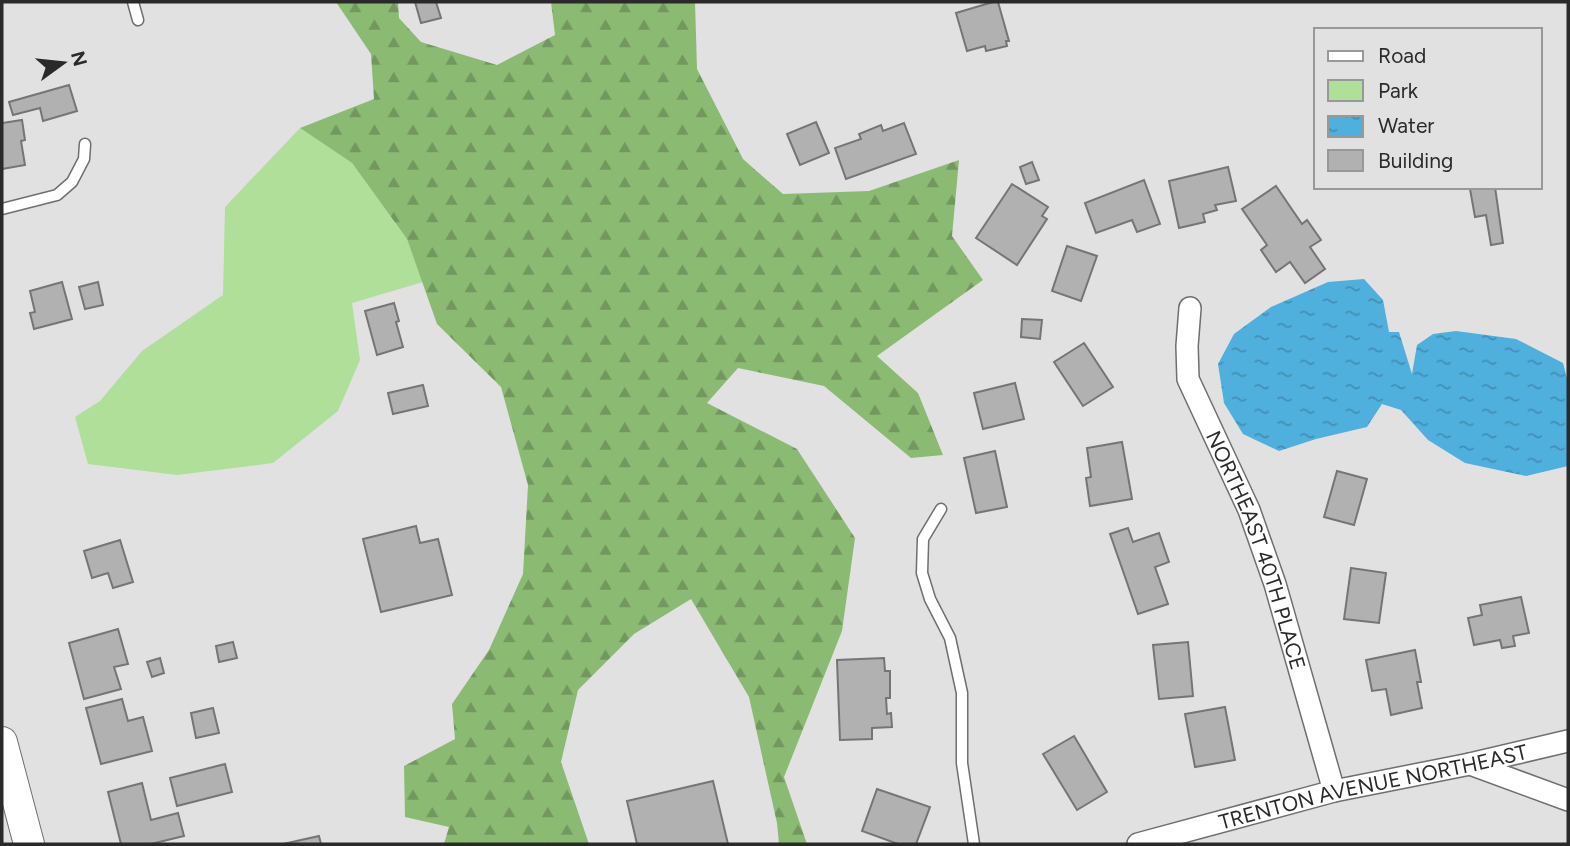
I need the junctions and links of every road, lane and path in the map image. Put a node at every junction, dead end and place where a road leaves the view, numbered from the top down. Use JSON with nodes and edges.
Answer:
{"nodes":[{"id":1,"x":133,"y":2,"type":"edge"},
{"id":2,"x":138,"y":20,"type":"dead end"},
{"id":3,"x":85,"y":144,"type":"dead end"},
{"id":4,"x":2,"y":209,"type":"edge"},
{"id":5,"x":1190,"y":308,"type":"dead end"},
{"id":6,"x":941,"y":509,"type":"dead end"},
{"id":7,"x":1568,"y":741,"type":"edge"},
{"id":8,"x":2,"y":742,"type":"edge"},
{"id":9,"x":1470,"y":764,"type":"junction"},
{"id":10,"x":1334,"y":791,"type":"junction"},
{"id":11,"x":1568,"y":800,"type":"edge"},
{"id":12,"x":29,"y":844,"type":"edge"},
{"id":13,"x":974,"y":844,"type":"edge"},
{"id":14,"x":1138,"y":844,"type":"edge"}],
"edges":[{"from":1,"to":2,"type":"lane"},
{"from":3,"to":4,"type":"lane"},
{"from":5,"to":10,"type":"street","name":"NORTHEAST 40TH PLACE"},
{"from":6,"to":13,"type":"lane"},
{"from":7,"to":9,"type":"street","name":"TRENTON AVENUE NORTHEAST"},
{"from":8,"to":12,"type":"main road"},
{"from":9,"to":10,"type":"street","name":"TRENTON AVENUE NORTHEAST"},
{"from":9,"to":11,"type":"street"},
{"from":10,"to":14,"type":"street","name":"TRENTON AVENUE NORTHEAST"}]}
